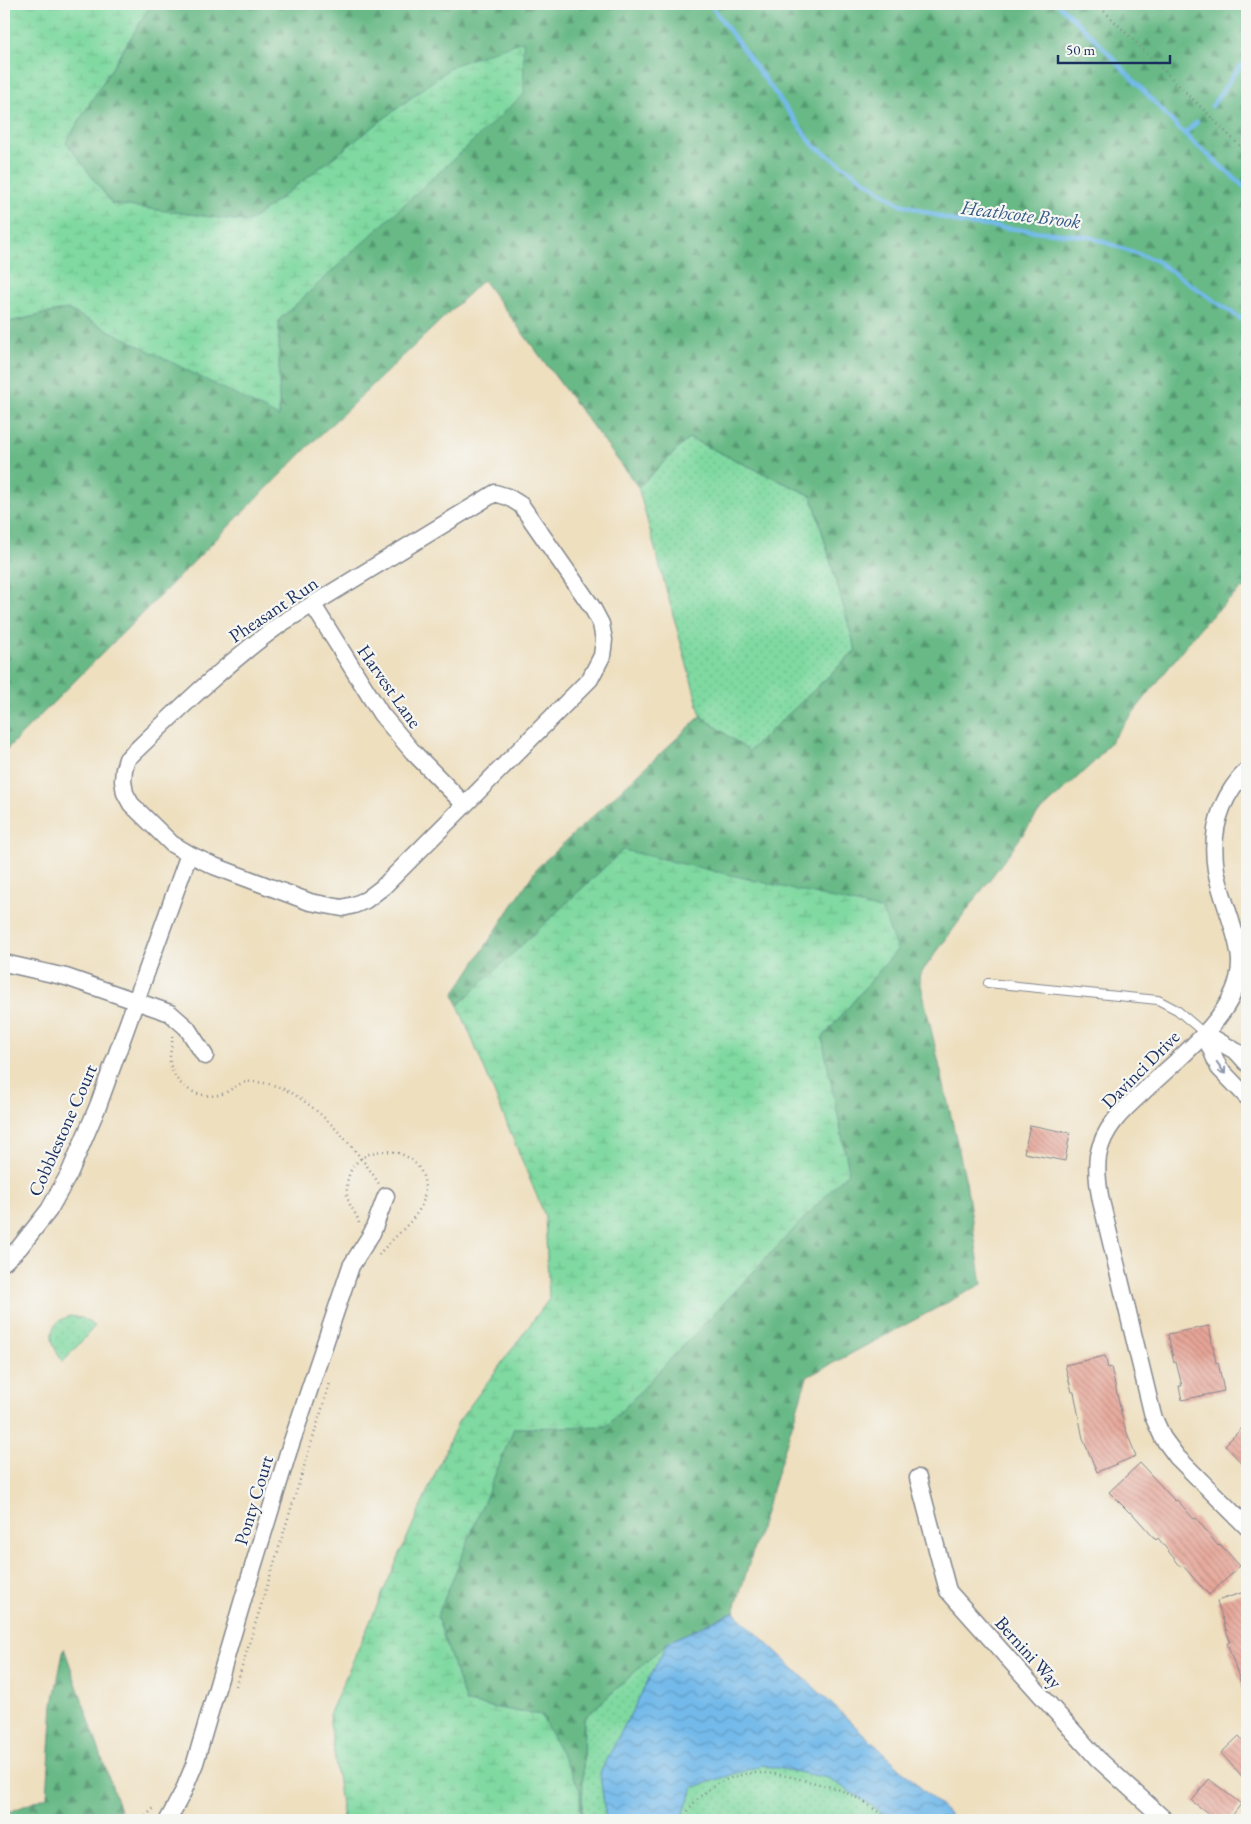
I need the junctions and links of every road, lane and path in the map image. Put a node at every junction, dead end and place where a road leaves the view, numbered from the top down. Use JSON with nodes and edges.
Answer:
{"nodes":[{"id":1,"x":1097,"y":4,"type":"edge"},
{"id":2,"x":1247,"y":153,"type":"edge"},
{"id":3,"x":313,"y":605,"type":"junction"},
{"id":4,"x":1247,"y":770,"type":"edge"},
{"id":5,"x":464,"y":804,"type":"junction"},
{"id":6,"x":189,"y":854,"type":"junction"},
{"id":7,"x":4,"y":964,"type":"edge"},
{"id":8,"x":988,"y":983,"type":"dead end"},
{"id":9,"x":135,"y":1001,"type":"junction"},
{"id":10,"x":170,"y":1013,"type":"junction"},
{"id":11,"x":1204,"y":1033,"type":"junction"},
{"id":12,"x":205,"y":1056,"type":"dead end"},
{"id":13,"x":1247,"y":1062,"type":"edge"},
{"id":14,"x":1247,"y":1097,"type":"edge"},
{"id":15,"x":362,"y":1158,"type":"junction"},
{"id":16,"x":386,"y":1196,"type":"joint"},
{"id":17,"x":4,"y":1262,"type":"edge"},
{"id":18,"x":374,"y":1262,"type":"dead end"},
{"id":19,"x":331,"y":1380,"type":"dead end"},
{"id":20,"x":918,"y":1478,"type":"dead end"},
{"id":21,"x":1247,"y":1527,"type":"edge"},
{"id":22,"x":234,"y":1692,"type":"dead end"},
{"id":23,"x":168,"y":1820,"type":"edge"},
{"id":24,"x":683,"y":1820,"type":"edge"},
{"id":25,"x":890,"y":1820,"type":"edge"},
{"id":26,"x":1165,"y":1820,"type":"edge"}],
"edges":[{"from":1,"to":2,"type":"path"},
{"from":3,"to":5,"type":"street","name":"Harvest Lane"},
{"from":3,"to":5,"type":"street","name":"Pheasant Run"},
{"from":3,"to":6,"type":"street","name":"Pheasant Run"},
{"from":4,"to":11,"type":"street","name":"Davinci Drive"},
{"from":5,"to":6,"type":"street","name":"Pheasant Run"},
{"from":6,"to":9,"type":"street","name":"Cobblestone Court"},
{"from":7,"to":9,"type":"street"},
{"from":8,"to":11,"type":"lane"},
{"from":9,"to":10,"type":"street"},
{"from":9,"to":17,"type":"street","name":"Cobblestone Court"},
{"from":10,"to":12,"type":"street"},
{"from":10,"to":15,"type":"path"},
{"from":11,"to":13,"type":"street"},
{"from":11,"to":14,"type":"street","one_way":true},
{"from":11,"to":21,"type":"street","name":"Davinci Drive"},
{"from":15,"to":16,"type":"path"},
{"from":15,"to":18,"type":"path"},
{"from":16,"to":23,"type":"street","name":"Ponty Court"},
{"from":19,"to":22,"type":"path"},
{"from":20,"to":26,"type":"street","name":"Bernini Way"},
{"from":24,"to":25,"type":"path"}]}
